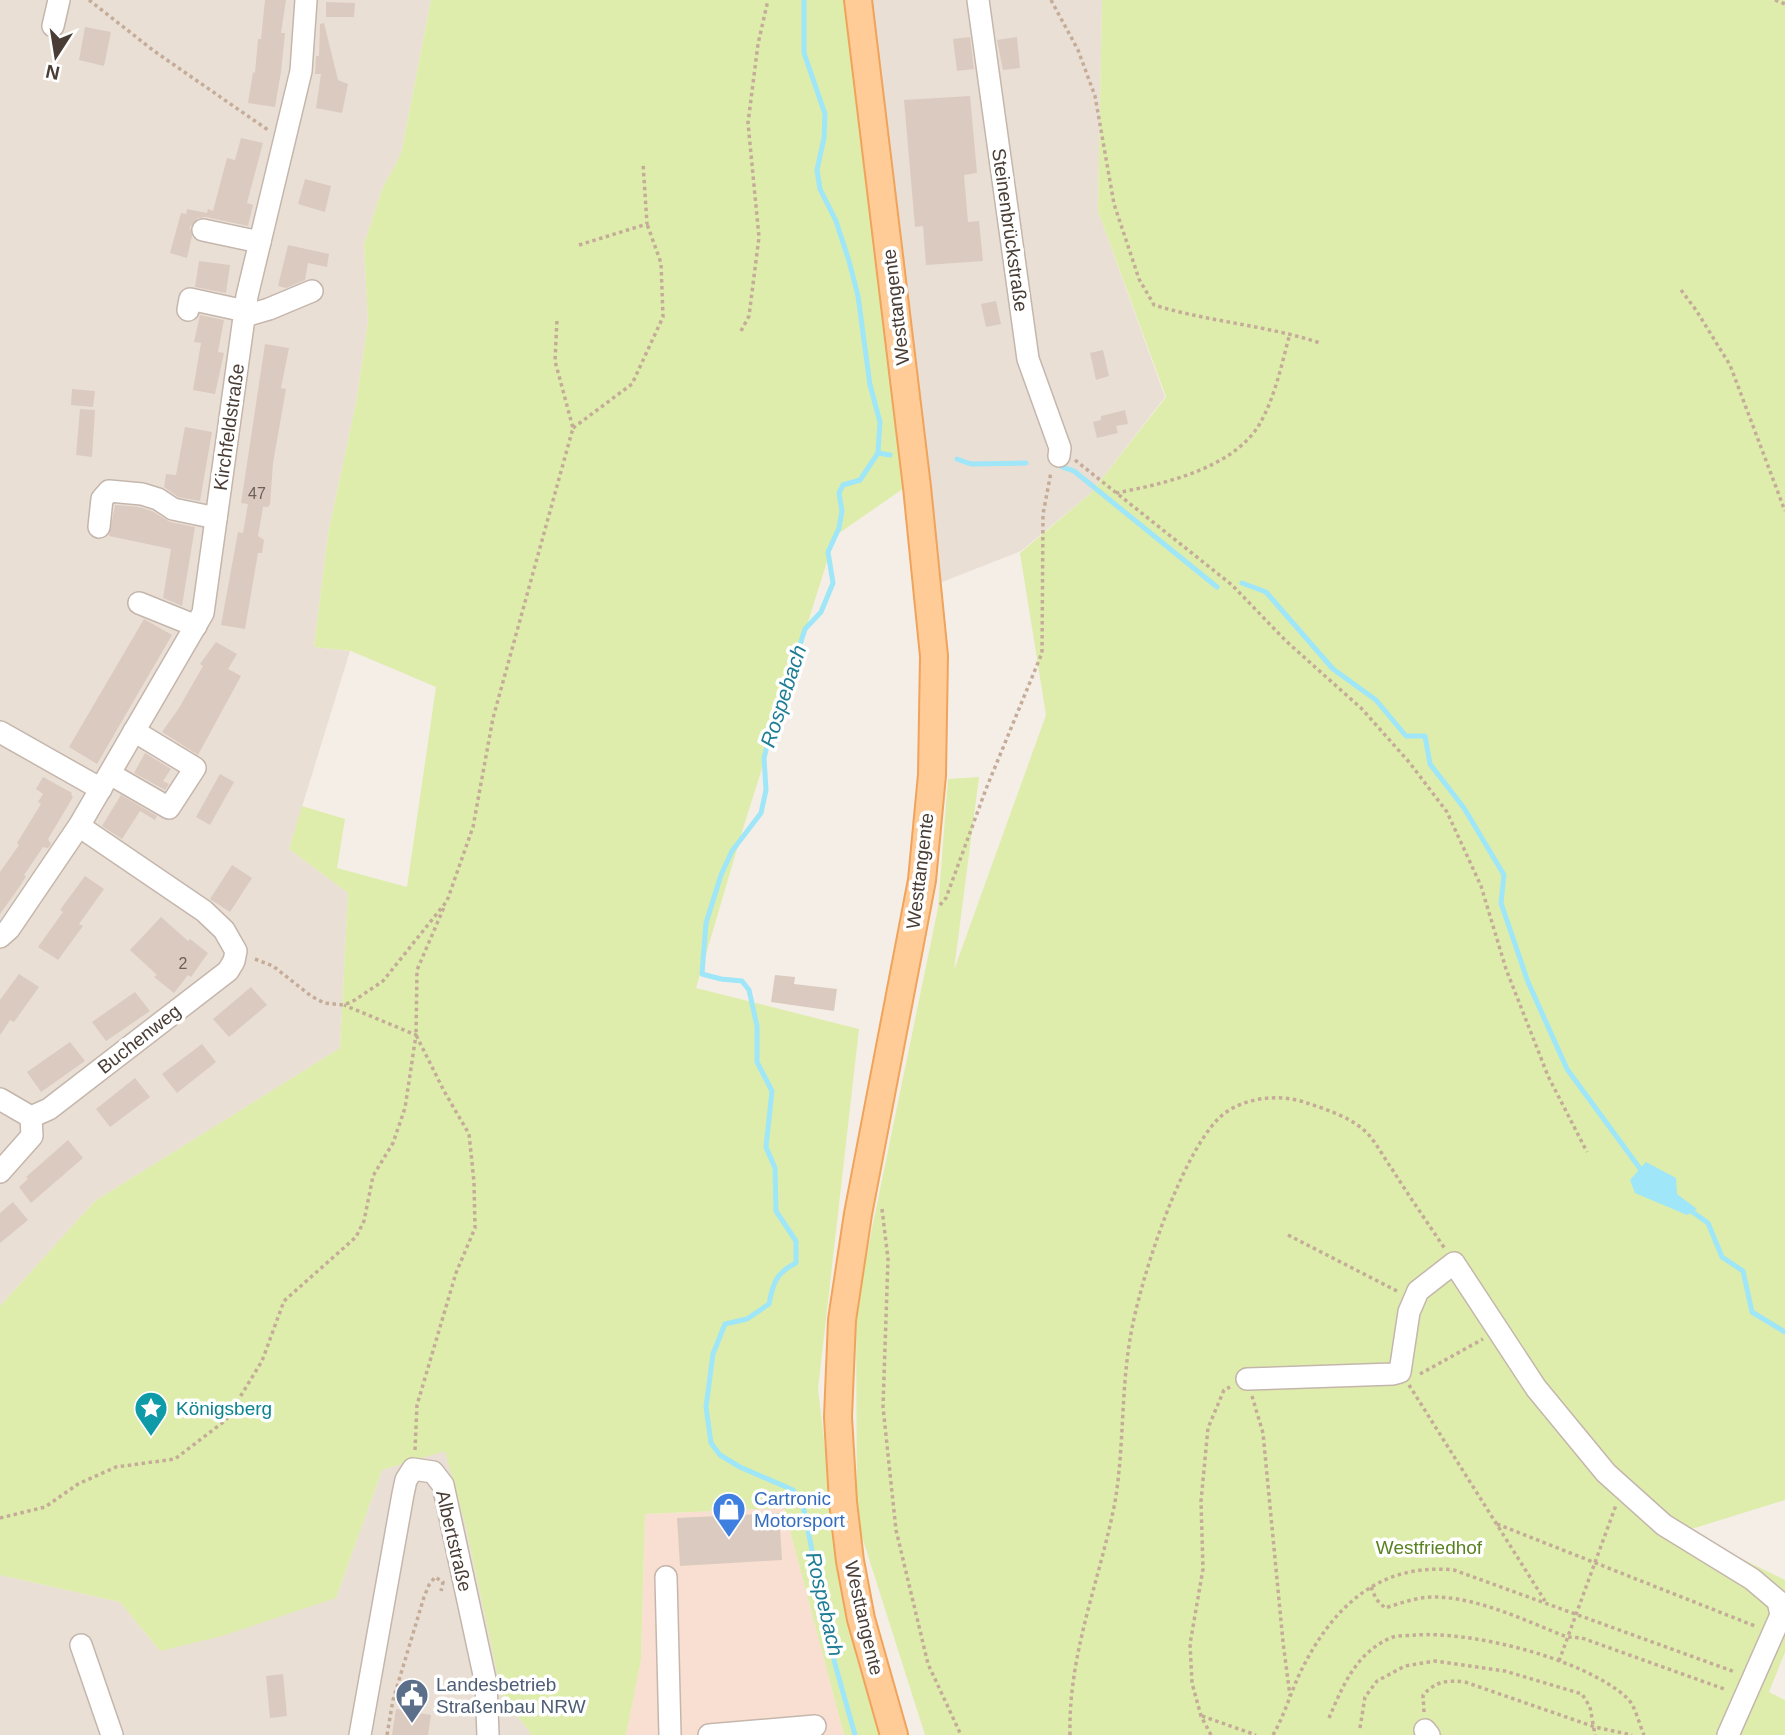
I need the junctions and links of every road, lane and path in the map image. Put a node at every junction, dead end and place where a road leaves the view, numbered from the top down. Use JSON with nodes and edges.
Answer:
{"nodes":[{"id":1,"x":59,"y":0,"type":"edge"},
{"id":2,"x":89,"y":0,"type":"edge"},
{"id":3,"x":306,"y":0,"type":"edge"},
{"id":4,"x":768,"y":0,"type":"edge"},
{"id":5,"x":858,"y":0,"type":"edge"},
{"id":6,"x":978,"y":0,"type":"edge"},
{"id":7,"x":1051,"y":0,"type":"edge"},
{"id":8,"x":1775,"y":0,"type":"edge"},
{"id":9,"x":1785,"y":4,"type":"edge"},
{"id":10,"x":53,"y":26,"type":"dead end"},
{"id":11,"x":284,"y":141,"type":"junction"},
{"id":12,"x":643,"y":163,"type":"dead end"},
{"id":13,"x":647,"y":225,"type":"junction"},
{"id":14,"x":203,"y":230,"type":"dead end"},
{"id":15,"x":260,"y":242,"type":"junction"},
{"id":16,"x":579,"y":244,"type":"dead end"},
{"id":17,"x":1681,"y":290,"type":"dead end"},
{"id":18,"x":312,"y":291,"type":"dead end"},
{"id":19,"x":188,"y":310,"type":"dead end"},
{"id":20,"x":245,"y":313,"type":"junction"},
{"id":21,"x":557,"y":320,"type":"dead end"},
{"id":22,"x":741,"y":331,"type":"dead end"},
{"id":23,"x":1290,"y":333,"type":"junction"},
{"id":24,"x":1320,"y":343,"type":"dead end"},
{"id":25,"x":573,"y":428,"type":"junction"},
{"id":26,"x":1060,"y":452,"type":"junction"},
{"id":27,"x":1116,"y":493,"type":"junction"},
{"id":28,"x":1785,"y":511,"type":"edge"},
{"id":29,"x":216,"y":518,"type":"junction"},
{"id":30,"x":99,"y":527,"type":"dead end"},
{"id":31,"x":139,"y":603,"type":"dead end"},
{"id":32,"x":196,"y":626,"type":"junction"},
{"id":33,"x":134,"y":731,"type":"junction"},
{"id":34,"x":0,"y":732,"type":"edge"},
{"id":35,"x":105,"y":781,"type":"junction"},
{"id":36,"x":79,"y":827,"type":"junction"},
{"id":37,"x":447,"y":901,"type":"junction"},
{"id":38,"x":918,"y":905,"type":"junction"},
{"id":39,"x":0,"y":937,"type":"edge"},
{"id":40,"x":236,"y":951,"type":"junction"},
{"id":41,"x":344,"y":1005,"type":"junction"},
{"id":42,"x":416,"y":1035,"type":"junction"},
{"id":43,"x":0,"y":1099,"type":"edge"},
{"id":44,"x":31,"y":1117,"type":"junction"},
{"id":45,"x":1587,"y":1152,"type":"dead end"},
{"id":46,"x":0,"y":1172,"type":"edge"},
{"id":47,"x":882,"y":1207,"type":"dead end"},
{"id":48,"x":1289,"y":1235,"type":"dead end"},
{"id":49,"x":1454,"y":1263,"type":"junction"},
{"id":50,"x":1414,"y":1300,"type":"junction"},
{"id":51,"x":1498,"y":1330,"type":"junction"},
{"id":52,"x":1401,"y":1372,"type":"junction"},
{"id":53,"x":1247,"y":1379,"type":"junction"},
{"id":54,"x":413,"y":1469,"type":"junction"},
{"id":55,"x":1622,"y":1488,"type":"junction"},
{"id":56,"x":0,"y":1518,"type":"edge"},
{"id":57,"x":1497,"y":1524,"type":"junction"},
{"id":58,"x":1595,"y":1563,"type":"junction"},
{"id":59,"x":666,"y":1577,"type":"dead end"},
{"id":60,"x":1371,"y":1587,"type":"junction"},
{"id":61,"x":441,"y":1591,"type":"dead end"},
{"id":62,"x":1546,"y":1602,"type":"junction"},
{"id":63,"x":1577,"y":1614,"type":"junction"},
{"id":64,"x":1774,"y":1633,"type":"junction"},
{"id":65,"x":1567,"y":1637,"type":"junction"},
{"id":66,"x":81,"y":1645,"type":"dead end"},
{"id":67,"x":1559,"y":1661,"type":"junction"},
{"id":68,"x":1750,"y":1688,"type":"junction"},
{"id":69,"x":1290,"y":1696,"type":"junction"},
{"id":70,"x":1201,"y":1716,"type":"junction"},
{"id":71,"x":1329,"y":1718,"type":"dead end"},
{"id":72,"x":815,"y":1726,"type":"dead end"},
{"id":73,"x":1595,"y":1727,"type":"junction"},
{"id":74,"x":1360,"y":1728,"type":"dead end"},
{"id":75,"x":1427,"y":1732,"type":"edge"},
{"id":76,"x":112,"y":1735,"type":"edge"},
{"id":77,"x":360,"y":1735,"type":"edge"},
{"id":78,"x":387,"y":1735,"type":"edge"},
{"id":79,"x":488,"y":1735,"type":"edge"},
{"id":80,"x":670,"y":1735,"type":"edge"},
{"id":81,"x":709,"y":1735,"type":"edge"},
{"id":82,"x":894,"y":1735,"type":"edge"},
{"id":83,"x":961,"y":1735,"type":"edge"},
{"id":84,"x":1070,"y":1735,"type":"edge"},
{"id":85,"x":1212,"y":1735,"type":"edge"},
{"id":86,"x":1256,"y":1735,"type":"edge"},
{"id":87,"x":1273,"y":1735,"type":"edge"},
{"id":88,"x":1595,"y":1735,"type":"edge"},
{"id":89,"x":1632,"y":1735,"type":"edge"},
{"id":90,"x":1644,"y":1735,"type":"edge"},
{"id":91,"x":1728,"y":1735,"type":"edge"}],
"edges":[{"from":1,"to":10,"type":"street"},
{"from":2,"to":11,"type":"path"},
{"from":3,"to":11,"type":"street","name":"Kirchfeldstraße"},
{"from":4,"to":22,"type":"path"},
{"from":5,"to":38,"type":"main road","name":"Westtangente"},
{"from":6,"to":26,"type":"street","name":"Steinenbrückstraße"},
{"from":7,"to":23,"type":"path"},
{"from":8,"to":9,"type":"path"},
{"from":11,"to":15,"type":"street","name":"Kirchfeldstraße"},
{"from":12,"to":13,"type":"path"},
{"from":13,"to":16,"type":"path"},
{"from":13,"to":25,"type":"path"},
{"from":14,"to":15,"type":"street"},
{"from":15,"to":20,"type":"street","name":"Kirchfeldstraße"},
{"from":17,"to":28,"type":"path"},
{"from":18,"to":20,"type":"street"},
{"from":19,"to":20,"type":"street"},
{"from":20,"to":29,"type":"street","name":"Kirchfeldstraße"},
{"from":21,"to":25,"type":"path"},
{"from":23,"to":24,"type":"path"},
{"from":23,"to":27,"type":"path"},
{"from":25,"to":37,"type":"path"},
{"from":26,"to":27,"type":"path"},
{"from":26,"to":38,"type":"path"},
{"from":27,"to":45,"type":"path"},
{"from":29,"to":30,"type":"street"},
{"from":29,"to":32,"type":"street","name":"Kirchfeldstraße"},
{"from":31,"to":32,"type":"street"},
{"from":32,"to":33,"type":"street","name":"Kirchfeldstraße"},
{"from":33,"to":35,"type":"street","name":"Kirchfeldstraße"},
{"from":33,"to":35,"type":"street"},
{"from":34,"to":35,"type":"street"},
{"from":35,"to":36,"type":"street","name":"Kirchfeldstraße"},
{"from":36,"to":39,"type":"street","name":"Kirchfeldstraße"},
{"from":36,"to":40,"type":"street"},
{"from":37,"to":41,"type":"path"},
{"from":37,"to":42,"type":"path"},
{"from":38,"to":82,"type":"main road","name":"Westtangente"},
{"from":40,"to":41,"type":"path"},
{"from":40,"to":44,"type":"street","name":"Buchenweg"},
{"from":41,"to":42,"type":"path"},
{"from":42,"to":54,"type":"path"},
{"from":42,"to":56,"type":"path"},
{"from":43,"to":44,"type":"street"},
{"from":44,"to":46,"type":"street"},
{"from":47,"to":83,"type":"path"},
{"from":48,"to":50,"type":"path"},
{"from":49,"to":50,"type":"street"},
{"from":49,"to":51,"type":"street"},
{"from":49,"to":84,"type":"path"},
{"from":50,"to":52,"type":"street"},
{"from":51,"to":52,"type":"path"},
{"from":51,"to":55,"type":"street"},
{"from":52,"to":53,"type":"street"},
{"from":52,"to":57,"type":"path"},
{"from":53,"to":69,"type":"path"},
{"from":53,"to":70,"type":"path"},
{"from":54,"to":77,"type":"street","name":"Albertstraße"},
{"from":54,"to":79,"type":"street","name":"Albertstraße"},
{"from":55,"to":58,"type":"path"},
{"from":55,"to":64,"type":"street"},
{"from":57,"to":58,"type":"path"},
{"from":57,"to":62,"type":"path"},
{"from":58,"to":63,"type":"path"},
{"from":58,"to":64,"type":"path"},
{"from":59,"to":80,"type":"street"},
{"from":60,"to":62,"type":"path"},
{"from":60,"to":65,"type":"path"},
{"from":60,"to":69,"type":"path"},
{"from":61,"to":78,"type":"path"},
{"from":62,"to":63,"type":"path"},
{"from":63,"to":65,"type":"path"},
{"from":63,"to":68,"type":"path"},
{"from":64,"to":68,"type":"street"},
{"from":65,"to":67,"type":"path"},
{"from":65,"to":68,"type":"path"},
{"from":66,"to":76,"type":"street"},
{"from":67,"to":71,"type":"path"},
{"from":67,"to":90,"type":"path"},
{"from":68,"to":91,"type":"street"},
{"from":69,"to":87,"type":"path"},
{"from":70,"to":85,"type":"path"},
{"from":70,"to":86,"type":"path"},
{"from":72,"to":81,"type":"street"},
{"from":73,"to":74,"type":"path"},
{"from":73,"to":75,"type":"path"},
{"from":73,"to":88,"type":"path"},
{"from":73,"to":89,"type":"path"}]}
